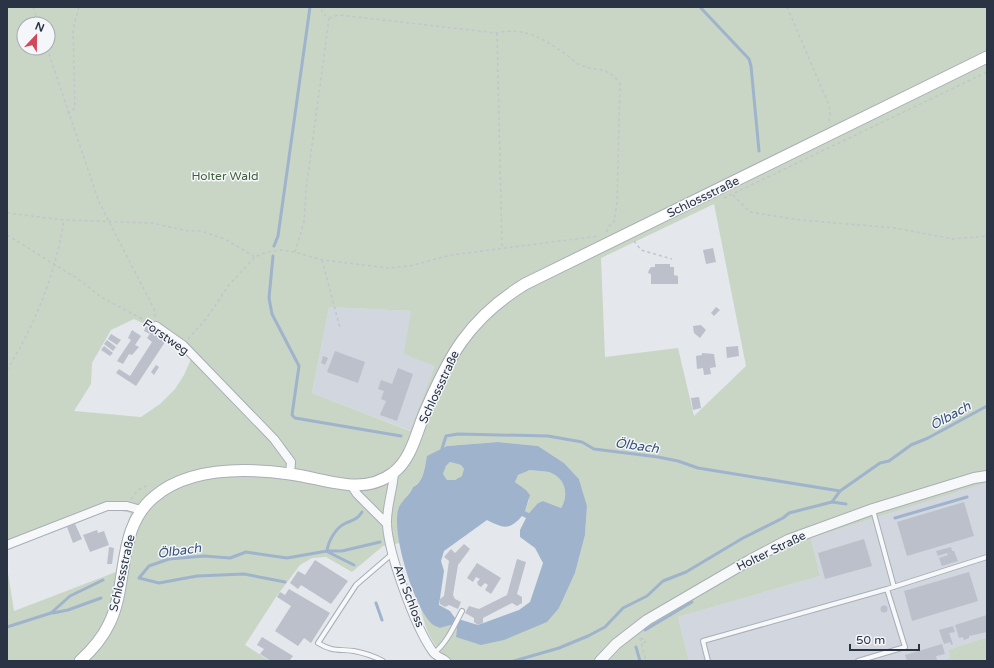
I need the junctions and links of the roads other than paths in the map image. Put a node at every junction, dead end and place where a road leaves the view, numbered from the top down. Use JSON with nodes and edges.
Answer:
{"nodes":[{"id":1,"x":987,"y":57,"type":"edge"},
{"id":2,"x":156,"y":326,"type":"road end"},
{"id":3,"x":394,"y":473,"type":"junction"},
{"id":4,"x":290,"y":474,"type":"junction"},
{"id":5,"x":987,"y":476,"type":"edge"},
{"id":6,"x":351,"y":486,"type":"junction"},
{"id":7,"x":873,"y":509,"type":"junction"},
{"id":8,"x":141,"y":510,"type":"junction"},
{"id":9,"x":387,"y":524,"type":"junction"},
{"id":10,"x":7,"y":545,"type":"edge"},
{"id":11,"x":393,"y":554,"type":"junction"},
{"id":12,"x":987,"y":557,"type":"edge"},
{"id":13,"x":894,"y":586,"type":"junction"},
{"id":14,"x":887,"y":589,"type":"junction"},
{"id":15,"x":462,"y":611,"type":"dead end"},
{"id":16,"x":434,"y":653,"type":"junction"},
{"id":17,"x":80,"y":661,"type":"edge"},
{"id":18,"x":383,"y":661,"type":"edge"},
{"id":19,"x":446,"y":661,"type":"edge"},
{"id":20,"x":600,"y":661,"type":"edge"},
{"id":21,"x":708,"y":661,"type":"edge"},
{"id":22,"x":858,"y":661,"type":"edge"}],
"edges":[{"from":1,"to":3,"type":"main road","name":"Schlossstraße"},
{"from":2,"to":4,"type":"street","name":"Forstweg"},
{"from":3,"to":6,"type":"main road","name":"Schlossstraße"},
{"from":3,"to":9,"type":"street","name":"Am Schloss"},
{"from":4,"to":6,"type":"main road","name":"Schlossstraße"},
{"from":4,"to":8,"type":"main road","name":"Schlossstraße"},
{"from":5,"to":7,"type":"street","name":"Holter Straße"},
{"from":6,"to":9,"type":"street"},
{"from":7,"to":13,"type":"lane"},
{"from":7,"to":20,"type":"street","name":"Holter Straße"},
{"from":8,"to":10,"type":"street"},
{"from":8,"to":17,"type":"main road","name":"Schlossstraße"},
{"from":9,"to":11,"type":"street","name":"Am Schloss"},
{"from":11,"to":16,"type":"street","name":"Am Schloss"},
{"from":11,"to":18,"type":"lane"},
{"from":12,"to":13,"type":"lane"},
{"from":13,"to":14,"type":"lane"},
{"from":14,"to":21,"type":"lane"},
{"from":14,"to":22,"type":"lane"},
{"from":15,"to":16,"type":"lane"},
{"from":16,"to":19,"type":"street","name":"Am Schloss"}]}
